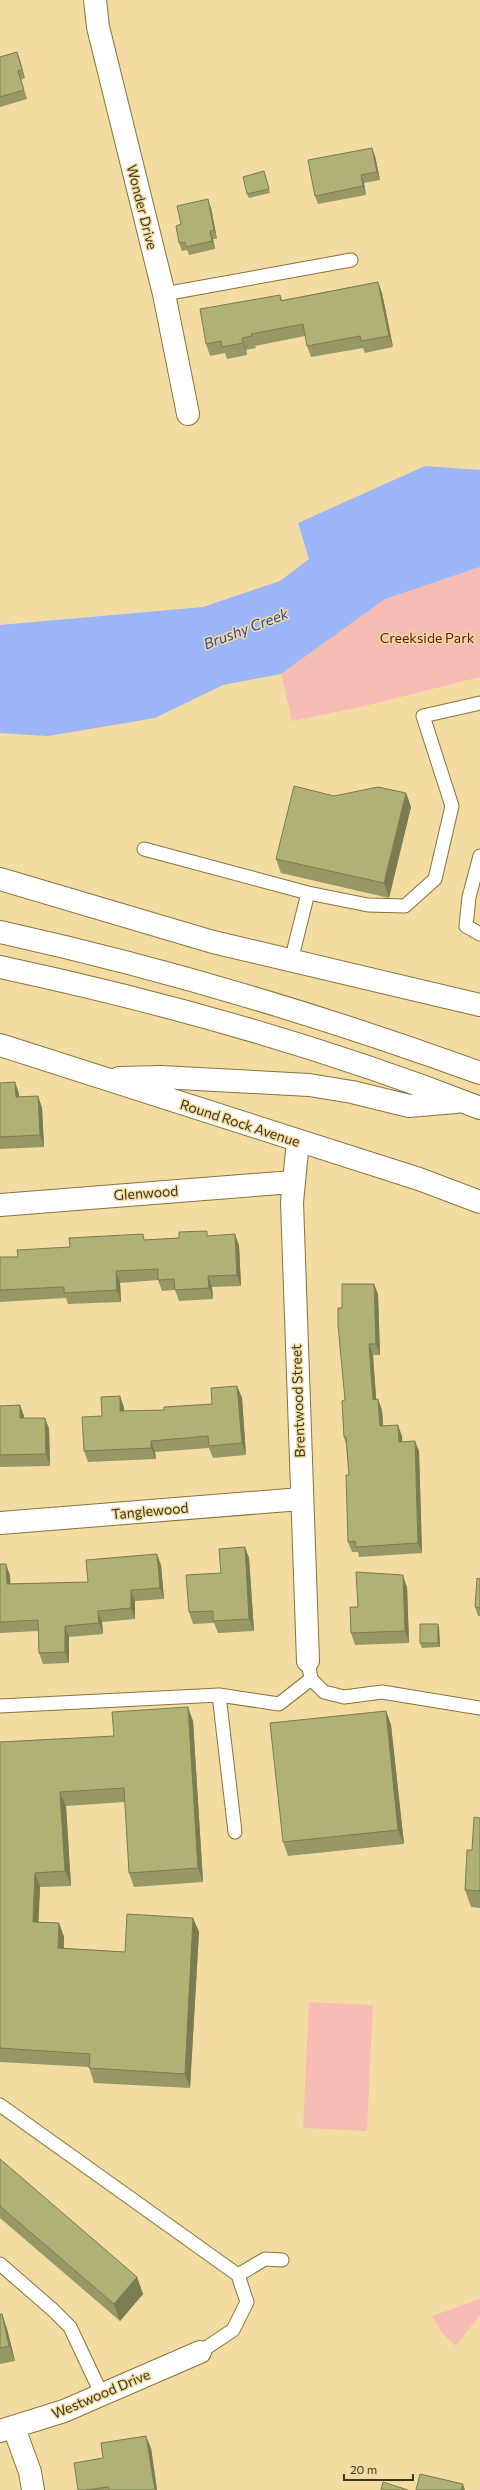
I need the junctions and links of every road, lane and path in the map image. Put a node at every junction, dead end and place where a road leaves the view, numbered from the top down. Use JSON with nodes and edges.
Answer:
{"nodes":[{"id":1,"x":95,"y":0,"type":"edge"},
{"id":2,"x":351,"y":260,"type":"dead end"},
{"id":3,"x":164,"y":294,"type":"junction"},
{"id":4,"x":188,"y":414,"type":"dead end"},
{"id":5,"x":480,"y":704,"type":"edge"},
{"id":6,"x":144,"y":849,"type":"dead end"},
{"id":7,"x":480,"y":856,"type":"edge"},
{"id":8,"x":0,"y":879,"type":"edge"},
{"id":9,"x":308,"y":893,"type":"junction"},
{"id":10,"x":0,"y":932,"type":"edge"},
{"id":11,"x":480,"y":934,"type":"edge"},
{"id":12,"x":292,"y":961,"type":"junction"},
{"id":13,"x":0,"y":967,"type":"edge"},
{"id":14,"x":480,"y":1005,"type":"edge"},
{"id":15,"x":0,"y":1045,"type":"edge"},
{"id":16,"x":480,"y":1073,"type":"edge"},
{"id":17,"x":106,"y":1079,"type":"junction"},
{"id":18,"x":472,"y":1104,"type":"edge"},
{"id":19,"x":298,"y":1141,"type":"junction"},
{"id":20,"x":293,"y":1182,"type":"junction"},
{"id":21,"x":480,"y":1202,"type":"edge"},
{"id":22,"x":0,"y":1205,"type":"edge"},
{"id":23,"x":301,"y":1499,"type":"junction"},
{"id":24,"x":0,"y":1523,"type":"edge"},
{"id":25,"x":310,"y":1670,"type":"junction"},
{"id":26,"x":219,"y":1696,"type":"junction"},
{"id":27,"x":0,"y":1706,"type":"edge"},
{"id":28,"x":480,"y":1708,"type":"edge"},
{"id":29,"x":235,"y":1832,"type":"dead end"},
{"id":30,"x":0,"y":2105,"type":"edge"},
{"id":31,"x":282,"y":2260,"type":"dead end"},
{"id":32,"x":0,"y":2264,"type":"edge"},
{"id":33,"x":238,"y":2275,"type":"junction"},
{"id":34,"x":200,"y":2352,"type":"joint"},
{"id":35,"x":102,"y":2395,"type":"junction"},
{"id":36,"x":7,"y":2429,"type":"edge"},
{"id":37,"x":33,"y":2490,"type":"edge"}],
"edges":[{"from":1,"to":3,"type":"main road","name":"Wonder Drive"},
{"from":2,"to":3,"type":"lane"},
{"from":3,"to":4,"type":"main road","name":"Wonder Drive"},
{"from":5,"to":9,"type":"lane"},
{"from":6,"to":9,"type":"lane"},
{"from":7,"to":11,"type":"lane"},
{"from":8,"to":12,"type":"main road"},
{"from":9,"to":12,"type":"lane"},
{"from":10,"to":16,"type":"main road"},
{"from":12,"to":14,"type":"main road"},
{"from":13,"to":18,"type":"main road"},
{"from":15,"to":17,"type":"main road","name":"Round Rock Avenue"},
{"from":17,"to":18,"type":"main road"},
{"from":17,"to":19,"type":"main road","name":"Round Rock Avenue"},
{"from":19,"to":20,"type":"main road","name":"Brentwood Street"},
{"from":19,"to":21,"type":"main road","name":"Round Rock Avenue"},
{"from":20,"to":22,"type":"main road","name":"Glenwood"},
{"from":20,"to":23,"type":"main road","name":"Brentwood Street"},
{"from":23,"to":24,"type":"main road","name":"Tanglewood"},
{"from":23,"to":25,"type":"main road","name":"Brentwood Street"},
{"from":25,"to":26,"type":"lane"},
{"from":25,"to":28,"type":"lane"},
{"from":26,"to":27,"type":"lane"},
{"from":26,"to":29,"type":"lane"},
{"from":30,"to":33,"type":"lane"},
{"from":31,"to":33,"type":"lane"},
{"from":32,"to":35,"type":"lane"},
{"from":33,"to":34,"type":"lane"},
{"from":34,"to":35,"type":"main road","name":"Westwood Drive"},
{"from":35,"to":36,"type":"main road","name":"Westwood Drive"},
{"from":36,"to":37,"type":"main road"}]}
